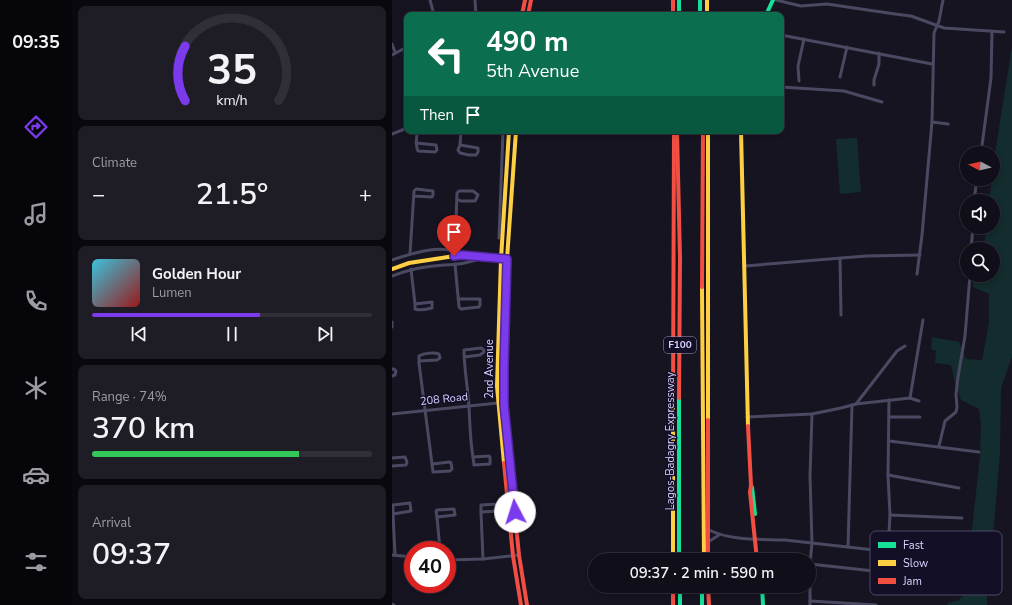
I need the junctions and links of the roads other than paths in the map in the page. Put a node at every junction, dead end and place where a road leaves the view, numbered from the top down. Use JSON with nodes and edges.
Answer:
{"nodes":[{"id":1,"x":430,"y":0,"type":"edge"},
{"id":2,"x":475,"y":0,"type":"edge"},
{"id":3,"x":525,"y":0,"type":"edge"},
{"id":4,"x":531,"y":0,"type":"edge"},
{"id":5,"x":673,"y":0,"type":"edge"},
{"id":6,"x":679,"y":0,"type":"edge"},
{"id":7,"x":700,"y":0,"type":"edge"},
{"id":8,"x":707,"y":0,"type":"edge"},
{"id":9,"x":773,"y":0,"type":"edge"},
{"id":10,"x":776,"y":0,"type":"edge"},
{"id":11,"x":821,"y":0,"type":"edge"},
{"id":12,"x":943,"y":0,"type":"edge"},
{"id":13,"x":820,"y":5,"type":"junction"},
{"id":14,"x":433,"y":12,"type":"edge"},
{"id":15,"x":476,"y":12,"type":"edge"},
{"id":16,"x":523,"y":12,"type":"edge"},
{"id":17,"x":529,"y":12,"type":"edge"},
{"id":18,"x":673,"y":12,"type":"edge"},
{"id":19,"x":679,"y":12,"type":"edge"},
{"id":20,"x":700,"y":12,"type":"edge"},
{"id":21,"x":707,"y":12,"type":"edge"},
{"id":22,"x":767,"y":12,"type":"edge"},
{"id":23,"x":936,"y":26,"type":"junction"},
{"id":24,"x":992,"y":31,"type":"junction"},
{"id":25,"x":1004,"y":32,"type":"dead end"},
{"id":26,"x":784,"y":36,"type":"edge"},
{"id":27,"x":804,"y":39,"type":"junction"},
{"id":28,"x":392,"y":44,"type":"edge"},
{"id":29,"x":847,"y":47,"type":"junction"},
{"id":30,"x":404,"y":49,"type":"edge"},
{"id":31,"x":879,"y":53,"type":"junction"},
{"id":32,"x":394,"y":54,"type":"edge"},
{"id":33,"x":932,"y":64,"type":"junction"},
{"id":34,"x":840,"y":77,"type":"dead end"},
{"id":35,"x":798,"y":81,"type":"dead end"},
{"id":36,"x":874,"y":85,"type":"dead end"},
{"id":37,"x":784,"y":88,"type":"edge"},
{"id":38,"x":882,"y":102,"type":"dead end"},
{"id":39,"x":932,"y":122,"type":"junction"},
{"id":40,"x":948,"y":124,"type":"dead end"},
{"id":41,"x":404,"y":129,"type":"edge"},
{"id":42,"x":392,"y":134,"type":"edge"},
{"id":43,"x":417,"y":134,"type":"edge"},
{"id":44,"x":461,"y":134,"type":"edge"},
{"id":45,"x":503,"y":134,"type":"edge"},
{"id":46,"x":509,"y":134,"type":"edge"},
{"id":47,"x":516,"y":134,"type":"edge"},
{"id":48,"x":674,"y":134,"type":"edge"},
{"id":49,"x":677,"y":134,"type":"edge"},
{"id":50,"x":703,"y":134,"type":"edge"},
{"id":51,"x":708,"y":134,"type":"edge"},
{"id":52,"x":741,"y":134,"type":"edge"},
{"id":53,"x":416,"y":143,"type":"junction"},
{"id":54,"x":460,"y":145,"type":"junction"},
{"id":55,"x":982,"y":146,"type":"edge"},
{"id":56,"x":414,"y":196,"type":"junction"},
{"id":57,"x":457,"y":199,"type":"junction"},
{"id":58,"x":498,"y":238,"type":"dead end"},
{"id":59,"x":455,"y":250,"type":"junction"},
{"id":60,"x":410,"y":254,"type":"junction"},
{"id":61,"x":461,"y":255,"type":"junction"},
{"id":62,"x":920,"y":255,"type":"junction"},
{"id":63,"x":482,"y":257,"type":"junction"},
{"id":64,"x":501,"y":259,"type":"junction"},
{"id":65,"x":507,"y":259,"type":"junction"},
{"id":66,"x":840,"y":259,"type":"junction"},
{"id":67,"x":392,"y":260,"type":"edge"},
{"id":68,"x":455,"y":264,"type":"junction"},
{"id":69,"x":745,"y":266,"type":"junction"},
{"id":70,"x":392,"y":269,"type":"edge"},
{"id":71,"x":411,"y":270,"type":"junction"},
{"id":72,"x":917,"y":274,"type":"dead end"},
{"id":73,"x":392,"y":276,"type":"edge"},
{"id":74,"x":969,"y":282,"type":"edge"},
{"id":75,"x":458,"y":299,"type":"junction"},
{"id":76,"x":415,"y":304,"type":"junction"},
{"id":77,"x":841,"y":315,"type":"dead end"},
{"id":78,"x":923,"y":320,"type":"dead end"},
{"id":79,"x":392,"y":322,"type":"edge"},
{"id":80,"x":392,"y":327,"type":"edge"},
{"id":81,"x":905,"y":346,"type":"dead end"},
{"id":82,"x":464,"y":357,"type":"junction"},
{"id":83,"x":419,"y":362,"type":"junction"},
{"id":84,"x":392,"y":369,"type":"edge"},
{"id":85,"x":392,"y":376,"type":"edge"},
{"id":86,"x":910,"y":398,"type":"junction"},
{"id":87,"x":889,"y":400,"type":"junction"},
{"id":88,"x":919,"y":401,"type":"dead end"},
{"id":89,"x":498,"y":403,"type":"junction"},
{"id":90,"x":854,"y":405,"type":"junction"},
{"id":91,"x":469,"y":406,"type":"junction"},
{"id":92,"x":426,"y":410,"type":"junction"},
{"id":93,"x":392,"y":414,"type":"edge"},
{"id":94,"x":812,"y":414,"type":"junction"},
{"id":95,"x":747,"y":417,"type":"junction"},
{"id":96,"x":889,"y":417,"type":"junction"},
{"id":97,"x":920,"y":417,"type":"dead end"},
{"id":98,"x":889,"y":441,"type":"junction"},
{"id":99,"x":939,"y":446,"type":"junction"},
{"id":100,"x":979,"y":452,"type":"dead end"},
{"id":101,"x":473,"y":457,"type":"junction"},
{"id":102,"x":392,"y":458,"type":"edge"},
{"id":103,"x":432,"y":464,"type":"junction"},
{"id":104,"x":392,"y":466,"type":"edge"},
{"id":105,"x":888,"y":475,"type":"junction"},
{"id":106,"x":959,"y":488,"type":"dead end"},
{"id":107,"x":481,"y":512,"type":"junction"},
{"id":108,"x":393,"y":514,"type":"junction"},
{"id":109,"x":890,"y":516,"type":"junction"},
{"id":110,"x":437,"y":517,"type":"junction"},
{"id":111,"x":962,"y":518,"type":"dead end"},
{"id":112,"x":709,"y":530,"type":"junction"},
{"id":113,"x":889,"y":531,"type":"edge"},
{"id":114,"x":719,"y":535,"type":"junction"},
{"id":115,"x":757,"y":539,"type":"junction"},
{"id":116,"x":439,"y":541,"type":"edge"},
{"id":117,"x":708,"y":542,"type":"junction"},
{"id":118,"x":812,"y":543,"type":"junction"},
{"id":119,"x":848,"y":547,"type":"junction"},
{"id":120,"x":870,"y":549,"type":"edge"},
{"id":121,"x":673,"y":553,"type":"edge"},
{"id":122,"x":679,"y":553,"type":"edge"},
{"id":123,"x":704,"y":553,"type":"edge"},
{"id":124,"x":708,"y":553,"type":"edge"},
{"id":125,"x":758,"y":553,"type":"edge"},
{"id":126,"x":811,"y":553,"type":"edge"},
{"id":127,"x":393,"y":555,"type":"edge"},
{"id":128,"x":519,"y":555,"type":"junction"},
{"id":129,"x":404,"y":556,"type":"edge"},
{"id":130,"x":513,"y":556,"type":"junction"},
{"id":131,"x":483,"y":559,"type":"junction"},
{"id":132,"x":456,"y":560,"type":"edge"},
{"id":133,"x":816,"y":565,"type":"edge"},
{"id":134,"x":870,"y":571,"type":"edge"},
{"id":135,"x":673,"y":593,"type":"edge"},
{"id":136,"x":680,"y":593,"type":"edge"},
{"id":137,"x":702,"y":593,"type":"edge"},
{"id":138,"x":708,"y":593,"type":"edge"},
{"id":139,"x":761,"y":593,"type":"edge"},
{"id":140,"x":810,"y":603,"type":"edge"},
{"id":141,"x":521,"y":605,"type":"edge"},
{"id":142,"x":527,"y":605,"type":"edge"},
{"id":143,"x":673,"y":605,"type":"edge"},
{"id":144,"x":680,"y":605,"type":"edge"},
{"id":145,"x":702,"y":605,"type":"edge"},
{"id":146,"x":708,"y":605,"type":"edge"},
{"id":147,"x":762,"y":605,"type":"edge"},
{"id":148,"x":876,"y":605,"type":"edge"}],
"edges":[{"from":1,"to":14,"type":"street"},
{"from":2,"to":15,"type":"street"},
{"from":3,"to":16,"type":"main road"},
{"from":4,"to":17,"type":"main road"},
{"from":5,"to":18,"type":"main road"},
{"from":6,"to":19,"type":"main road"},
{"from":7,"to":20,"type":"main road"},
{"from":8,"to":21,"type":"main road"},
{"from":9,"to":22,"type":"main road"},
{"from":10,"to":13,"type":"street"},
{"from":11,"to":13,"type":"street"},
{"from":12,"to":23,"type":"street"},
{"from":13,"to":23,"type":"street"},
{"from":23,"to":24,"type":"street"},
{"from":23,"to":33,"type":"street"},
{"from":24,"to":25,"type":"street"},
{"from":24,"to":55,"type":"street"},
{"from":26,"to":27,"type":"street"},
{"from":27,"to":29,"type":"street"},
{"from":27,"to":35,"type":"street"},
{"from":28,"to":32,"type":"street"},
{"from":29,"to":31,"type":"street"},
{"from":29,"to":34,"type":"street"},
{"from":30,"to":32,"type":"street"},
{"from":31,"to":33,"type":"street"},
{"from":31,"to":36,"type":"street"},
{"from":33,"to":39,"type":"street"},
{"from":37,"to":38,"type":"street"},
{"from":39,"to":40,"type":"street"},
{"from":39,"to":62,"type":"street"},
{"from":41,"to":42,"type":"street"},
{"from":43,"to":53,"type":"street"},
{"from":44,"to":54,"type":"street"},
{"from":45,"to":58,"type":"street"},
{"from":46,"to":64,"type":"main road","name":"2nd Avenue"},
{"from":47,"to":65,"type":"main road","name":"2nd Avenue"},
{"from":48,"to":121,"type":"main road","name":"Lagos-Badagry Expressway"},
{"from":49,"to":122,"type":"main road","name":"Lagos-Badagry Expressway","number":"F100"},
{"from":50,"to":123,"type":"main road","number":"F100"},
{"from":51,"to":112,"type":"main road"},
{"from":52,"to":69,"type":"main road"},
{"from":53,"to":53,"type":"street"},
{"from":54,"to":54,"type":"street"},
{"from":56,"to":56,"type":"street"},
{"from":56,"to":60,"type":"street"},
{"from":57,"to":57,"type":"street"},
{"from":57,"to":59,"type":"street"},
{"from":59,"to":60,"type":"street"},
{"from":59,"to":61,"type":"street"},
{"from":60,"to":67,"type":"street"},
{"from":61,"to":63,"type":"main road"},
{"from":61,"to":70,"type":"main road"},
{"from":62,"to":66,"type":"street"},
{"from":62,"to":72,"type":"street"},
{"from":63,"to":64,"type":"main road"},
{"from":63,"to":68,"type":"street"},
{"from":64,"to":65,"type":"main road"},
{"from":64,"to":89,"type":"main road","name":"2nd Avenue"},
{"from":65,"to":128,"type":"main road","name":"2nd Avenue"},
{"from":66,"to":69,"type":"street"},
{"from":66,"to":77,"type":"street"},
{"from":68,"to":71,"type":"street"},
{"from":68,"to":75,"type":"street"},
{"from":69,"to":95,"type":"main road"},
{"from":71,"to":73,"type":"street"},
{"from":71,"to":76,"type":"street"},
{"from":74,"to":99,"type":"street"},
{"from":75,"to":75,"type":"street"},
{"from":76,"to":76,"type":"street"},
{"from":78,"to":86,"type":"street"},
{"from":79,"to":80,"type":"street"},
{"from":81,"to":90,"type":"street"},
{"from":82,"to":82,"type":"street"},
{"from":82,"to":91,"type":"street"},
{"from":83,"to":83,"type":"street"},
{"from":83,"to":92,"type":"street"},
{"from":84,"to":85,"type":"street"},
{"from":86,"to":87,"type":"street"},
{"from":86,"to":88,"type":"street"},
{"from":87,"to":90,"type":"street"},
{"from":87,"to":96,"type":"street"},
{"from":89,"to":91,"type":"street","name":"208 Road"},
{"from":89,"to":130,"type":"main road","name":"2nd Avenue"},
{"from":90,"to":94,"type":"street"},
{"from":90,"to":119,"type":"street"},
{"from":91,"to":92,"type":"street","name":"208 Road"},
{"from":91,"to":101,"type":"street"},
{"from":92,"to":93,"type":"street","name":"208 Road"},
{"from":92,"to":103,"type":"street"},
{"from":94,"to":95,"type":"street"},
{"from":94,"to":118,"type":"street"},
{"from":95,"to":115,"type":"main road"},
{"from":96,"to":97,"type":"street"},
{"from":96,"to":98,"type":"street"},
{"from":98,"to":99,"type":"street"},
{"from":98,"to":105,"type":"street"},
{"from":99,"to":100,"type":"street"},
{"from":101,"to":101,"type":"street"},
{"from":102,"to":104,"type":"street"},
{"from":103,"to":103,"type":"street"},
{"from":105,"to":106,"type":"street"},
{"from":105,"to":109,"type":"street"},
{"from":107,"to":107,"type":"street"},
{"from":107,"to":131,"type":"street"},
{"from":108,"to":108,"type":"street"},
{"from":108,"to":127,"type":"street"},
{"from":109,"to":111,"type":"street"},
{"from":109,"to":113,"type":"street"},
{"from":110,"to":110,"type":"street"},
{"from":110,"to":116,"type":"street"},
{"from":112,"to":114,"type":"street"},
{"from":112,"to":117,"type":"main road"},
{"from":114,"to":115,"type":"street"},
{"from":114,"to":117,"type":"street"},
{"from":115,"to":118,"type":"street"},
{"from":115,"to":125,"type":"main road"},
{"from":117,"to":124,"type":"main road"},
{"from":118,"to":119,"type":"street"},
{"from":118,"to":126,"type":"street"},
{"from":119,"to":120,"type":"street"},
{"from":127,"to":129,"type":"street"},
{"from":128,"to":130,"type":"street"},
{"from":128,"to":142,"type":"main road","name":"2nd Avenue"},
{"from":130,"to":131,"type":"street"},
{"from":130,"to":141,"type":"main road","name":"2nd Avenue"},
{"from":131,"to":132,"type":"street"},
{"from":133,"to":134,"type":"street"},
{"from":135,"to":143,"type":"main road"},
{"from":136,"to":144,"type":"main road"},
{"from":137,"to":145,"type":"main road"},
{"from":138,"to":146,"type":"main road"},
{"from":139,"to":147,"type":"main road"},
{"from":140,"to":148,"type":"street"}]}
